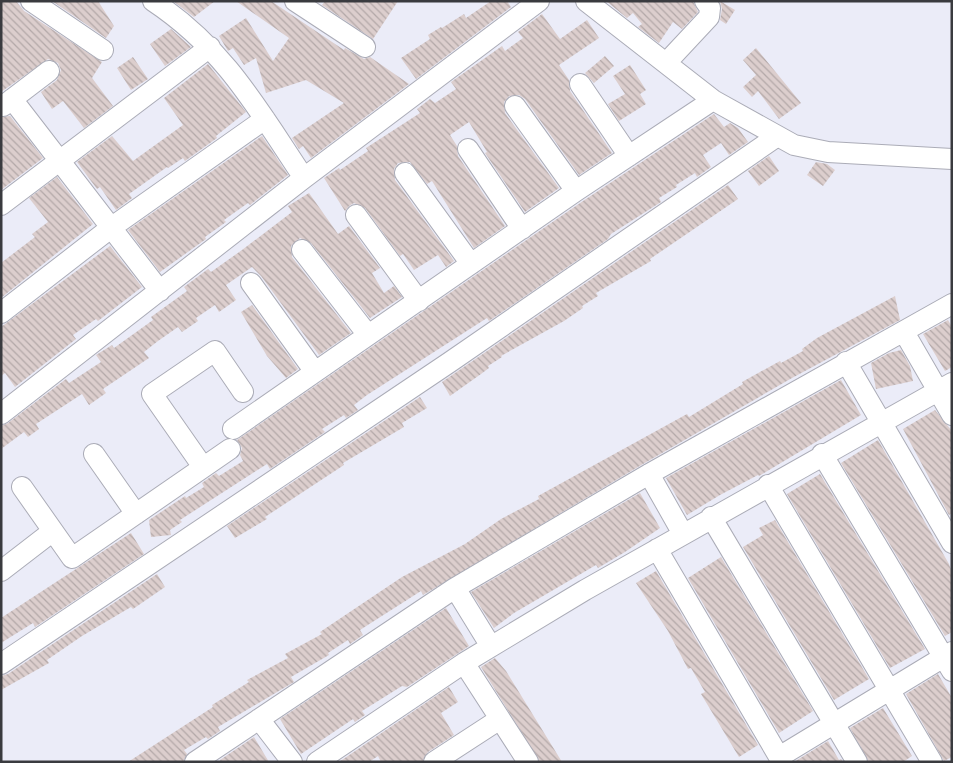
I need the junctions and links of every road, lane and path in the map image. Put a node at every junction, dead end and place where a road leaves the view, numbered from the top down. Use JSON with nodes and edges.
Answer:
{"nodes":[{"id":1,"x":31,"y":1,"type":"edge"},
{"id":2,"x":153,"y":1,"type":"edge"},
{"id":3,"x":295,"y":1,"type":"edge"},
{"id":4,"x":538,"y":1,"type":"edge"},
{"id":5,"x":586,"y":1,"type":"edge"},
{"id":6,"x":704,"y":1,"type":"edge"},
{"id":7,"x":365,"y":47,"type":"dead end"},
{"id":8,"x":210,"y":48,"type":"junction"},
{"id":9,"x":103,"y":50,"type":"dead end"},
{"id":10,"x":667,"y":62,"type":"junction"},
{"id":11,"x":49,"y":71,"type":"dead end"},
{"id":12,"x":580,"y":84,"type":"dead end"},
{"id":13,"x":713,"y":100,"type":"junction"},
{"id":14,"x":7,"y":103,"type":"edge"},
{"id":15,"x":515,"y":106,"type":"dead end"},
{"id":16,"x":265,"y":119,"type":"junction"},
{"id":17,"x":776,"y":137,"type":"junction"},
{"id":18,"x":468,"y":149,"type":"dead end"},
{"id":19,"x":628,"y":156,"type":"junction"},
{"id":20,"x":952,"y":159,"type":"edge"},
{"id":21,"x":60,"y":161,"type":"junction"},
{"id":22,"x":405,"y":173,"type":"dead end"},
{"id":23,"x":304,"y":178,"type":"junction"},
{"id":24,"x":576,"y":191,"type":"junction"},
{"id":25,"x":1,"y":205,"type":"edge"},
{"id":26,"x":356,"y":215,"type":"dead end"},
{"id":27,"x":112,"y":227,"type":"junction"},
{"id":28,"x":522,"y":229,"type":"junction"},
{"id":29,"x":302,"y":250,"type":"dead end"},
{"id":30,"x":471,"y":264,"type":"junction"},
{"id":31,"x":251,"y":283,"type":"dead end"},
{"id":32,"x":160,"y":291,"type":"junction"},
{"id":33,"x":418,"y":301,"type":"junction"},
{"id":34,"x":952,"y":304,"type":"edge"},
{"id":35,"x":1,"y":313,"type":"edge"},
{"id":36,"x":904,"y":332,"type":"junction"},
{"id":37,"x":368,"y":335,"type":"junction"},
{"id":38,"x":846,"y":362,"type":"junction"},
{"id":39,"x":315,"y":372,"type":"junction"},
{"id":40,"x":945,"y":388,"type":"edge"},
{"id":41,"x":243,"y":392,"type":"dead end"},
{"id":42,"x":5,"y":404,"type":"edge"},
{"id":43,"x":952,"y":415,"type":"edge"},
{"id":44,"x":881,"y":424,"type":"junction"},
{"id":45,"x":233,"y":429,"type":"dead end"},
{"id":46,"x":230,"y":449,"type":"dead end"},
{"id":47,"x":94,"y":454,"type":"dead end"},
{"id":48,"x":822,"y":454,"type":"junction"},
{"id":49,"x":203,"y":467,"type":"junction"},
{"id":50,"x":649,"y":474,"type":"junction"},
{"id":51,"x":768,"y":485,"type":"junction"},
{"id":52,"x":22,"y":487,"type":"dead end"},
{"id":53,"x":136,"y":514,"type":"junction"},
{"id":54,"x":711,"y":517,"type":"junction"},
{"id":55,"x":54,"y":531,"type":"junction"},
{"id":56,"x":683,"y":534,"type":"junction"},
{"id":57,"x":952,"y":542,"type":"edge"},
{"id":58,"x":657,"y":549,"type":"junction"},
{"id":59,"x":1,"y":570,"type":"edge"},
{"id":60,"x":455,"y":588,"type":"junction"},
{"id":61,"x":487,"y":640,"type":"dead end"},
{"id":62,"x":949,"y":660,"type":"edge"},
{"id":63,"x":464,"y":663,"type":"junction"},
{"id":64,"x":1,"y":664,"type":"edge"},
{"id":65,"x":889,"y":690,"type":"junction"},
{"id":66,"x":500,"y":719,"type":"junction"},
{"id":67,"x":259,"y":720,"type":"junction"},
{"id":68,"x":834,"y":724,"type":"junction"},
{"id":69,"x":781,"y":759,"type":"edge"},
{"id":70,"x":195,"y":762,"type":"edge"},
{"id":71,"x":292,"y":762,"type":"edge"},
{"id":72,"x":317,"y":762,"type":"edge"},
{"id":73,"x":434,"y":762,"type":"edge"},
{"id":74,"x":528,"y":762,"type":"edge"},
{"id":75,"x":857,"y":762,"type":"edge"},
{"id":76,"x":932,"y":762,"type":"edge"}],
"edges":[{"from":1,"to":9,"type":"street"},
{"from":2,"to":8,"type":"street"},
{"from":3,"to":7,"type":"street"},
{"from":4,"to":23,"type":"street"},
{"from":5,"to":10,"type":"street"},
{"from":6,"to":10,"type":"street"},
{"from":8,"to":16,"type":"street"},
{"from":8,"to":21,"type":"street"},
{"from":10,"to":13,"type":"street"},
{"from":11,"to":14,"type":"street"},
{"from":12,"to":19,"type":"street"},
{"from":13,"to":17,"type":"street"},
{"from":13,"to":19,"type":"street"},
{"from":14,"to":21,"type":"street"},
{"from":15,"to":24,"type":"street"},
{"from":16,"to":23,"type":"street"},
{"from":16,"to":27,"type":"street"},
{"from":17,"to":20,"type":"street"},
{"from":17,"to":64,"type":"street"},
{"from":18,"to":28,"type":"street"},
{"from":19,"to":24,"type":"street"},
{"from":21,"to":25,"type":"street"},
{"from":21,"to":27,"type":"street"},
{"from":22,"to":30,"type":"street"},
{"from":23,"to":32,"type":"street"},
{"from":24,"to":28,"type":"street"},
{"from":26,"to":33,"type":"street"},
{"from":27,"to":32,"type":"street"},
{"from":27,"to":35,"type":"street"},
{"from":28,"to":30,"type":"street"},
{"from":29,"to":37,"type":"street"},
{"from":30,"to":33,"type":"street"},
{"from":31,"to":39,"type":"street"},
{"from":32,"to":42,"type":"street"},
{"from":33,"to":37,"type":"street"},
{"from":34,"to":36,"type":"street"},
{"from":36,"to":38,"type":"street"},
{"from":36,"to":40,"type":"street"},
{"from":37,"to":39,"type":"street"},
{"from":38,"to":44,"type":"street"},
{"from":38,"to":50,"type":"street"},
{"from":39,"to":45,"type":"street"},
{"from":40,"to":43,"type":"street"},
{"from":40,"to":44,"type":"street"},
{"from":41,"to":49,"type":"street"},
{"from":44,"to":48,"type":"street"},
{"from":44,"to":57,"type":"street"},
{"from":46,"to":49,"type":"street"},
{"from":47,"to":53,"type":"street"},
{"from":48,"to":51,"type":"street"},
{"from":48,"to":62,"type":"street"},
{"from":49,"to":53,"type":"street"},
{"from":50,"to":56,"type":"street"},
{"from":50,"to":60,"type":"street"},
{"from":51,"to":54,"type":"street"},
{"from":51,"to":65,"type":"street"},
{"from":52,"to":55,"type":"street"},
{"from":53,"to":55,"type":"street"},
{"from":54,"to":56,"type":"street"},
{"from":54,"to":68,"type":"street"},
{"from":55,"to":59,"type":"street"},
{"from":56,"to":58,"type":"street"},
{"from":58,"to":63,"type":"street"},
{"from":58,"to":69,"type":"street"},
{"from":60,"to":61,"type":"street"},
{"from":60,"to":67,"type":"street"},
{"from":62,"to":65,"type":"street"},
{"from":63,"to":66,"type":"street"},
{"from":63,"to":72,"type":"street"},
{"from":65,"to":68,"type":"street"},
{"from":65,"to":76,"type":"street"},
{"from":66,"to":73,"type":"street"},
{"from":66,"to":74,"type":"street"},
{"from":67,"to":70,"type":"street"},
{"from":67,"to":71,"type":"street"},
{"from":68,"to":69,"type":"street"},
{"from":68,"to":75,"type":"street"}]}
